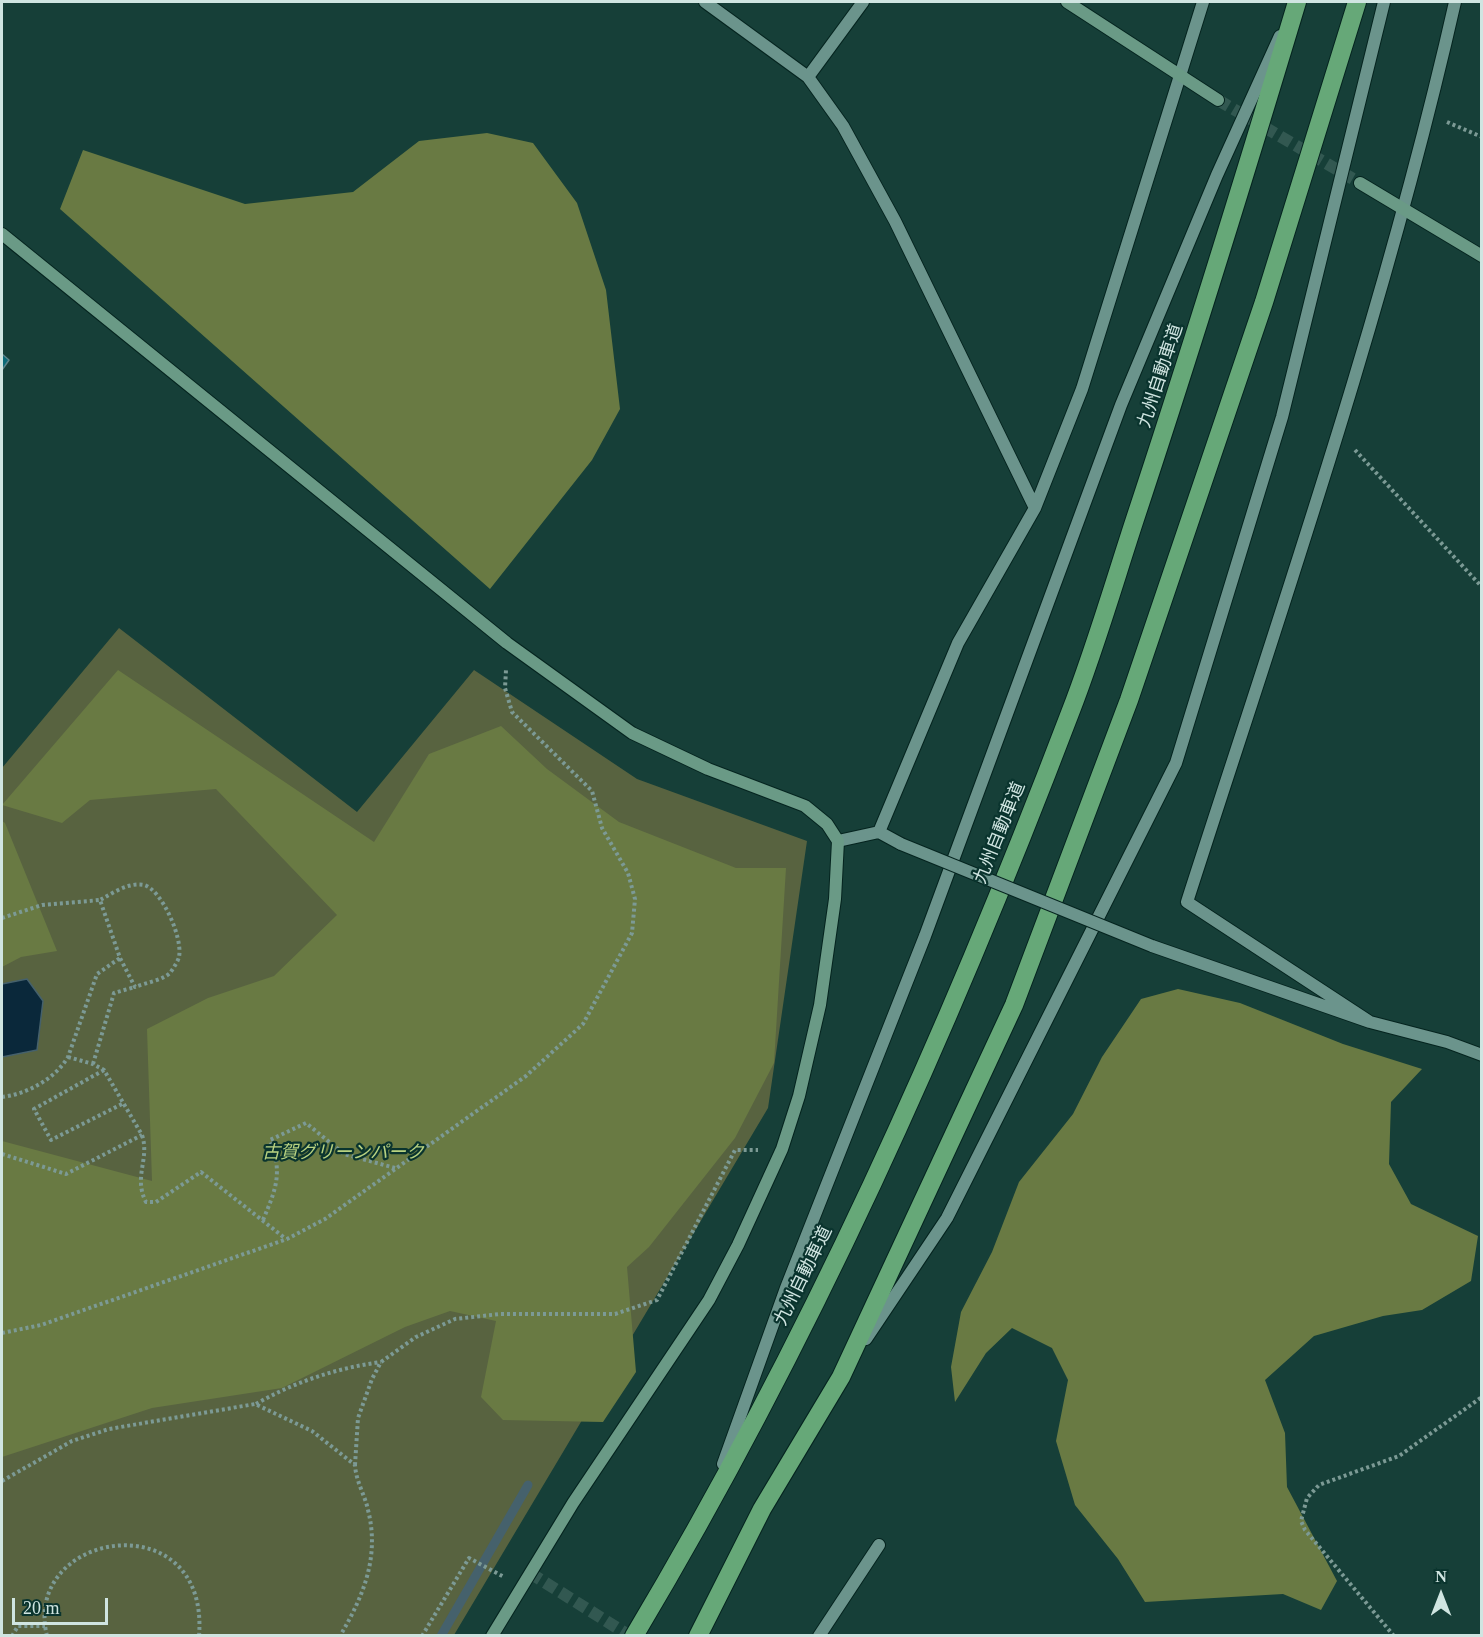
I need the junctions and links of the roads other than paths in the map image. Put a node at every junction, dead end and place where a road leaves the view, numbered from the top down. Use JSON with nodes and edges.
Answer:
{"nodes":[{"id":1,"x":705,"y":2,"type":"edge"},
{"id":2,"x":862,"y":2,"type":"edge"},
{"id":3,"x":1067,"y":2,"type":"edge"},
{"id":4,"x":1203,"y":2,"type":"edge"},
{"id":5,"x":1296,"y":2,"type":"edge"},
{"id":6,"x":1357,"y":2,"type":"edge"},
{"id":7,"x":1384,"y":2,"type":"edge"},
{"id":8,"x":1455,"y":2,"type":"edge"},
{"id":9,"x":1179,"y":74,"type":"junction"},
{"id":10,"x":808,"y":77,"type":"junction"},
{"id":11,"x":1218,"y":100,"type":"tunnel mouth"},
{"id":12,"x":1359,"y":183,"type":"tunnel mouth"},
{"id":13,"x":1404,"y":210,"type":"junction"},
{"id":14,"x":2,"y":234,"type":"edge"},
{"id":15,"x":1482,"y":256,"type":"edge"},
{"id":16,"x":1035,"y":508,"type":"junction"},
{"id":17,"x":879,"y":832,"type":"junction"},
{"id":18,"x":838,"y":841,"type":"junction"},
{"id":19,"x":1370,"y":1022,"type":"junction"},
{"id":20,"x":1482,"y":1055,"type":"edge"},
{"id":21,"x":841,"y":1377,"type":"junction"},
{"id":22,"x":707,"y":1510,"type":"junction"},
{"id":23,"x":879,"y":1545,"type":"dead end"},
{"id":24,"x":492,"y":1635,"type":"edge"},
{"id":25,"x":634,"y":1635,"type":"edge"},
{"id":26,"x":698,"y":1635,"type":"edge"},
{"id":27,"x":819,"y":1635,"type":"edge"}],
"edges":[{"from":1,"to":10,"type":"street"},
{"from":2,"to":10,"type":"street"},
{"from":3,"to":9,"type":"street"},
{"from":4,"to":9,"type":"street"},
{"from":5,"to":22,"type":"street"},
{"from":5,"to":22,"type":"highway","name":"九州自動車道"},
{"from":6,"to":21,"type":"highway"},
{"from":7,"to":21,"type":"street"},
{"from":8,"to":13,"type":"street"},
{"from":9,"to":11,"type":"street"},
{"from":9,"to":16,"type":"street"},
{"from":10,"to":16,"type":"street"},
{"from":12,"to":13,"type":"street"},
{"from":13,"to":15,"type":"street"},
{"from":13,"to":19,"type":"street"},
{"from":14,"to":18,"type":"street"},
{"from":16,"to":17,"type":"street"},
{"from":17,"to":18,"type":"street"},
{"from":17,"to":19,"type":"street","bridge":true},
{"from":18,"to":24,"type":"street"},
{"from":19,"to":20,"type":"street"},
{"from":21,"to":26,"type":"highway"},
{"from":22,"to":25,"type":"highway","name":"九州自動車道"},
{"from":23,"to":27,"type":"street"}]}
